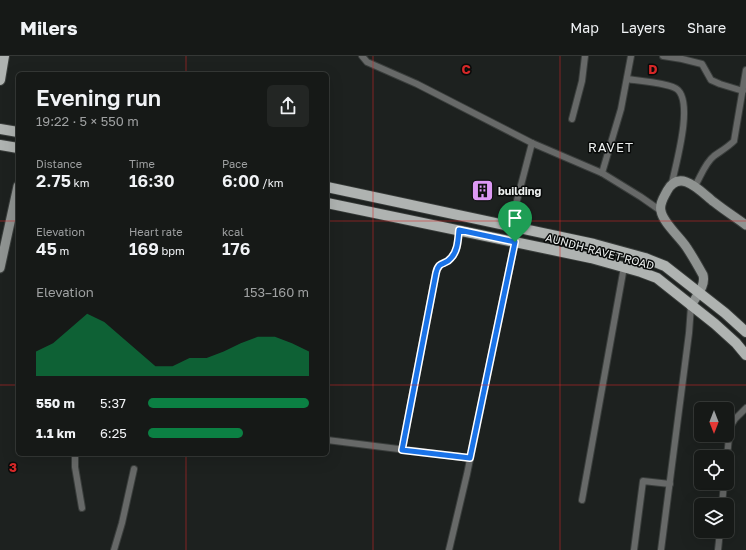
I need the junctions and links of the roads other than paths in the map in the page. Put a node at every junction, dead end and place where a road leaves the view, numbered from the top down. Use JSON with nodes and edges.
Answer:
{"nodes":[{"id":1,"x":4,"y":56,"type":"edge"},
{"id":2,"x":362,"y":56,"type":"edge"},
{"id":3,"x":585,"y":56,"type":"edge"},
{"id":4,"x":631,"y":56,"type":"edge"},
{"id":5,"x":663,"y":56,"type":"edge"},
{"id":6,"x":746,"y":70,"type":"edge"},
{"id":7,"x":627,"y":79,"type":"junction"},
{"id":8,"x":0,"y":80,"type":"edge"},
{"id":9,"x":744,"y":89,"type":"edge"},
{"id":10,"x":572,"y":119,"type":"dead end"},
{"id":11,"x":0,"y":129,"type":"edge"},
{"id":12,"x":16,"y":132,"type":"edge"},
{"id":13,"x":532,"y":143,"type":"junction"},
{"id":14,"x":0,"y":145,"type":"edge"},
{"id":15,"x":16,"y":148,"type":"edge"},
{"id":16,"x":602,"y":173,"type":"junction"},
{"id":17,"x":672,"y":183,"type":"junction"},
{"id":18,"x":695,"y":186,"type":"junction"},
{"id":19,"x":329,"y":187,"type":"edge"},
{"id":20,"x":16,"y":195,"type":"edge"},
{"id":21,"x":329,"y":203,"type":"edge"},
{"id":22,"x":661,"y":211,"type":"junction"},
{"id":23,"x":746,"y":225,"type":"edge"},
{"id":24,"x":521,"y":228,"type":"junction"},
{"id":25,"x":459,"y":230,"type":"junction"},
{"id":26,"x":515,"y":242,"type":"junction"},
{"id":27,"x":624,"y":267,"type":"junction"},
{"id":28,"x":0,"y":268,"type":"edge"},
{"id":29,"x":699,"y":293,"type":"junction"},
{"id":30,"x":691,"y":306,"type":"junction"},
{"id":31,"x":746,"y":332,"type":"edge"},
{"id":32,"x":746,"y":355,"type":"edge"},
{"id":33,"x":746,"y":408,"type":"edge"},
{"id":34,"x":329,"y":440,"type":"edge"},
{"id":35,"x":402,"y":450,"type":"junction"},
{"id":36,"x":728,"y":450,"type":"edge"},
{"id":37,"x":75,"y":456,"type":"edge"},
{"id":38,"x":470,"y":458,"type":"junction"},
{"id":39,"x":134,"y":470,"type":"dead end"},
{"id":40,"x":670,"y":484,"type":"junction"},
{"id":41,"x":582,"y":500,"type":"dead end"},
{"id":42,"x":82,"y":508,"type":"dead end"},
{"id":43,"x":719,"y":538,"type":"edge"},
{"id":44,"x":114,"y":550,"type":"edge"},
{"id":45,"x":449,"y":550,"type":"edge"},
{"id":46,"x":634,"y":550,"type":"edge"},
{"id":47,"x":661,"y":550,"type":"edge"},
{"id":48,"x":718,"y":550,"type":"edge"}],
"edges":[{"from":1,"to":8,"type":"main road"},
{"from":2,"to":13,"type":"street"},
{"from":3,"to":10,"type":"street"},
{"from":4,"to":7,"type":"street"},
{"from":5,"to":9,"type":"street"},
{"from":6,"to":9,"type":"street"},
{"from":7,"to":16,"type":"street"},
{"from":7,"to":17,"type":"street"},
{"from":9,"to":18,"type":"street"},
{"from":11,"to":12,"type":"main road"},
{"from":13,"to":16,"type":"street"},
{"from":13,"to":24,"type":"street"},
{"from":14,"to":15,"type":"main road"},
{"from":16,"to":22,"type":"street"},
{"from":17,"to":18,"type":"main road"},
{"from":17,"to":22,"type":"main road"},
{"from":18,"to":23,"type":"main road"},
{"from":19,"to":24,"type":"main road","name":"AUNDH-RAVET ROAD"},
{"from":20,"to":28,"type":"main road"},
{"from":21,"to":25,"type":"main road","name":"AUNDH-RAVET ROAD"},
{"from":22,"to":29,"type":"main road"},
{"from":24,"to":29,"type":"main road","name":"AUNDH-RAVET ROAD"},
{"from":25,"to":26,"type":"main road","name":"AUNDH-RAVET ROAD"},
{"from":25,"to":35,"type":"street"},
{"from":26,"to":27,"type":"main road","name":"AUNDH-RAVET ROAD"},
{"from":26,"to":38,"type":"street"},
{"from":27,"to":30,"type":"main road","name":"AUNDH-RAVET ROAD"},
{"from":27,"to":41,"type":"street"},
{"from":29,"to":30,"type":"main road"},
{"from":29,"to":31,"type":"main road","name":"AUNDH-RAVET ROAD"},
{"from":30,"to":32,"type":"main road","name":"AUNDH-RAVET ROAD"},
{"from":30,"to":40,"type":"street"},
{"from":33,"to":36,"type":"street"},
{"from":34,"to":35,"type":"street"},
{"from":35,"to":38,"type":"street"},
{"from":37,"to":42,"type":"street"},
{"from":38,"to":45,"type":"street"},
{"from":39,"to":44,"type":"street"},
{"from":40,"to":46,"type":"street"},
{"from":40,"to":47,"type":"street"},
{"from":43,"to":48,"type":"street"}]}
